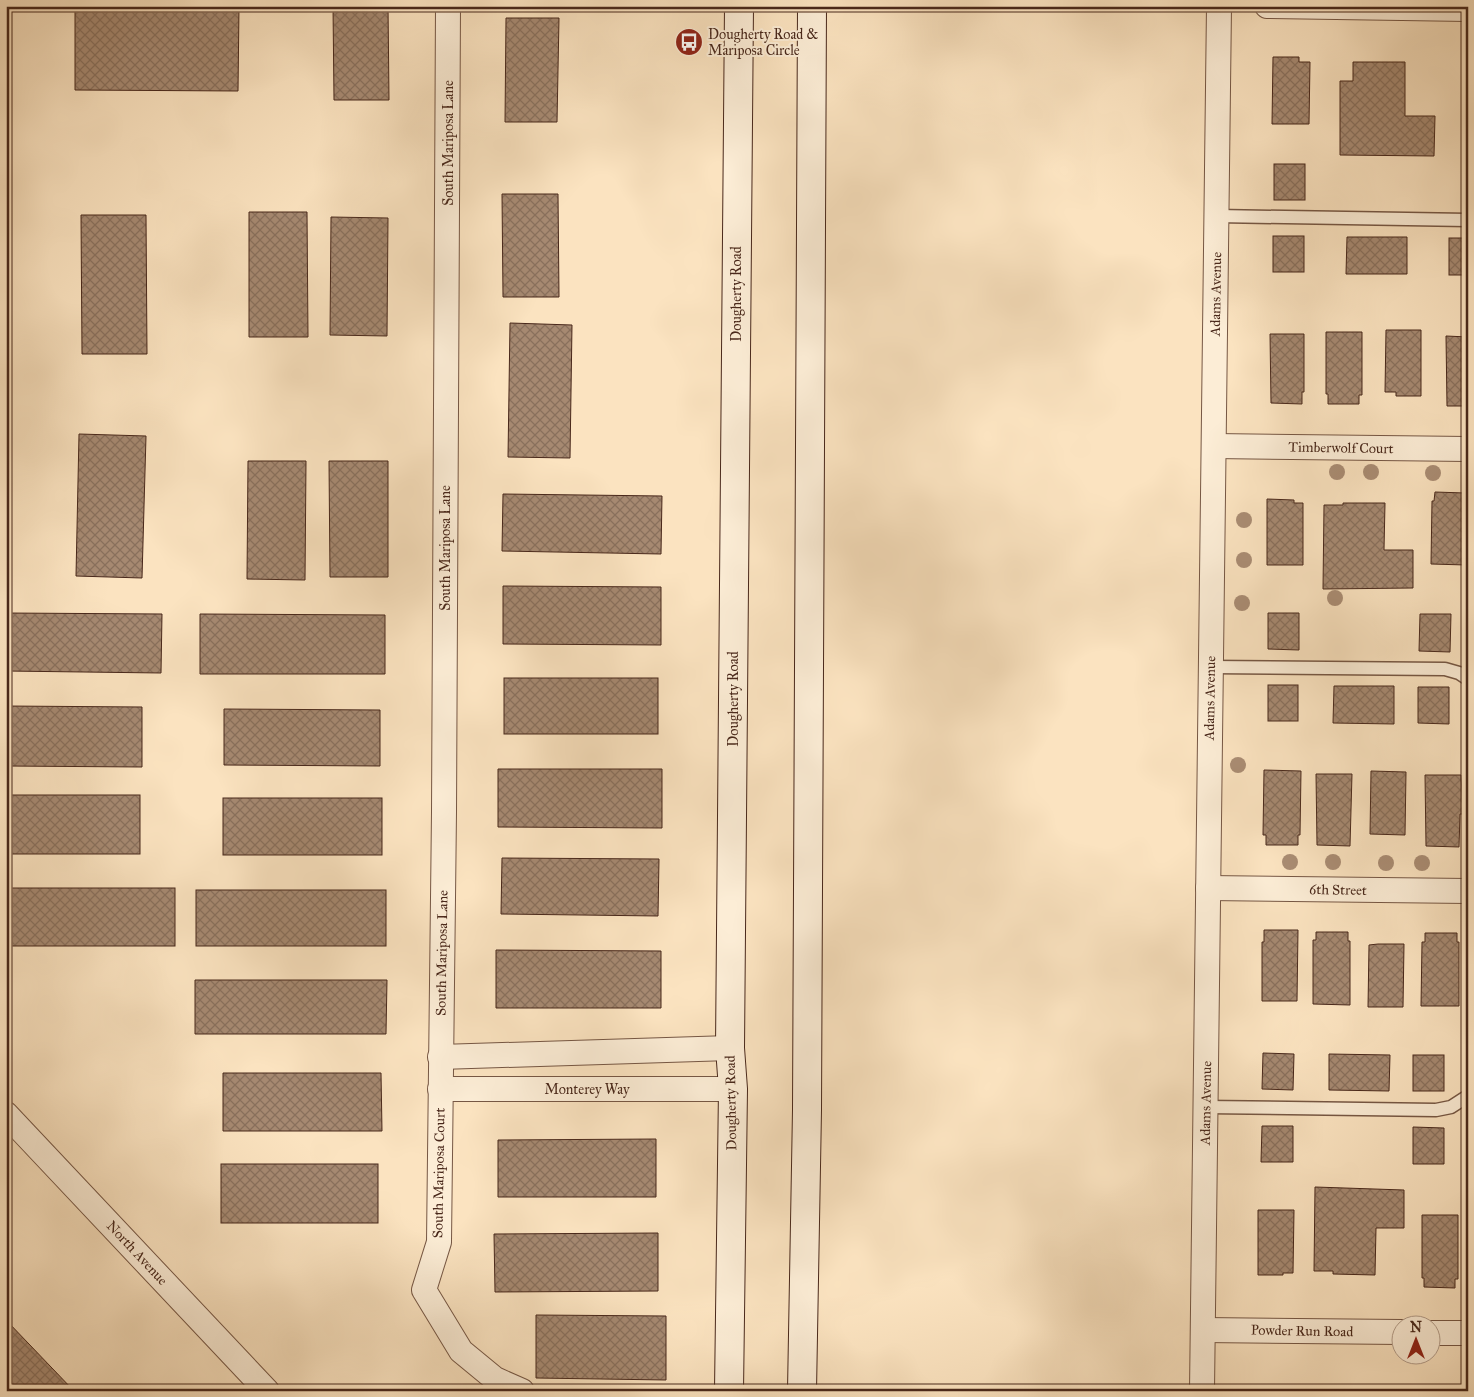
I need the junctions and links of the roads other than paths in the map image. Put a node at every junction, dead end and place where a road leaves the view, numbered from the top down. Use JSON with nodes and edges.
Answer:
{"nodes":[{"id":1,"x":448,"y":6,"type":"edge"},
{"id":2,"x":739,"y":6,"type":"edge"},
{"id":3,"x":812,"y":6,"type":"edge"},
{"id":4,"x":1220,"y":6,"type":"edge"},
{"id":5,"x":1267,"y":6,"type":"edge"},
{"id":6,"x":1468,"y":9,"type":"edge"},
{"id":7,"x":1217,"y":216,"type":"junction"},
{"id":8,"x":1468,"y":220,"type":"edge"},
{"id":9,"x":1214,"y":446,"type":"junction"},
{"id":10,"x":1468,"y":449,"type":"edge"},
{"id":11,"x":1211,"y":667,"type":"junction"},
{"id":12,"x":1468,"y":679,"type":"edge"},
{"id":13,"x":1208,"y":888,"type":"junction"},
{"id":14,"x":1468,"y":891,"type":"edge"},
{"id":15,"x":730,"y":1048,"type":"junction"},
{"id":16,"x":440,"y":1056,"type":"junction"},
{"id":17,"x":440,"y":1089,"type":"junction"},
{"id":18,"x":733,"y":1089,"type":"junction"},
{"id":19,"x":1468,"y":1096,"type":"edge"},
{"id":20,"x":1206,"y":1107,"type":"junction"},
{"id":21,"x":6,"y":1114,"type":"edge"},
{"id":22,"x":1203,"y":1330,"type":"junction"},
{"id":23,"x":1392,"y":1332,"type":"edge"},
{"id":24,"x":1442,"y":1333,"type":"edge"},
{"id":25,"x":1468,"y":1333,"type":"edge"},
{"id":26,"x":267,"y":1391,"type":"edge"},
{"id":27,"x":522,"y":1391,"type":"edge"},
{"id":28,"x":729,"y":1391,"type":"edge"},
{"id":29,"x":802,"y":1391,"type":"edge"},
{"id":30,"x":1202,"y":1391,"type":"edge"}],
"edges":[{"from":1,"to":16,"type":"street","name":"South Mariposa Lane"},
{"from":2,"to":15,"type":"main road","name":"Dougherty Road"},
{"from":3,"to":29,"type":"main road"},
{"from":4,"to":7,"type":"street","name":"Adams Avenue"},
{"from":5,"to":6,"type":"street"},
{"from":7,"to":8,"type":"lane"},
{"from":7,"to":9,"type":"street","name":"Adams Avenue"},
{"from":9,"to":10,"type":"street","name":"Timberwolf Court"},
{"from":9,"to":11,"type":"street","name":"Adams Avenue"},
{"from":11,"to":12,"type":"lane"},
{"from":11,"to":13,"type":"street","name":"Adams Avenue"},
{"from":13,"to":14,"type":"street","name":"6th Street"},
{"from":13,"to":20,"type":"street","name":"Adams Avenue"},
{"from":15,"to":16,"type":"street"},
{"from":15,"to":18,"type":"main road","name":"Dougherty Road"},
{"from":16,"to":17,"type":"street","name":"South Mariposa Lane"},
{"from":17,"to":18,"type":"street","name":"Monterey Way"},
{"from":17,"to":27,"type":"street","name":"South Mariposa Court"},
{"from":18,"to":28,"type":"main road","name":"Dougherty Road"},
{"from":19,"to":20,"type":"lane"},
{"from":20,"to":22,"type":"street","name":"Adams Avenue"},
{"from":21,"to":26,"type":"street","name":"North Avenue"},
{"from":22,"to":23,"type":"street","name":"Powder Run Road"},
{"from":22,"to":30,"type":"street","name":"Adams Avenue"},
{"from":24,"to":25,"type":"street"}]}
